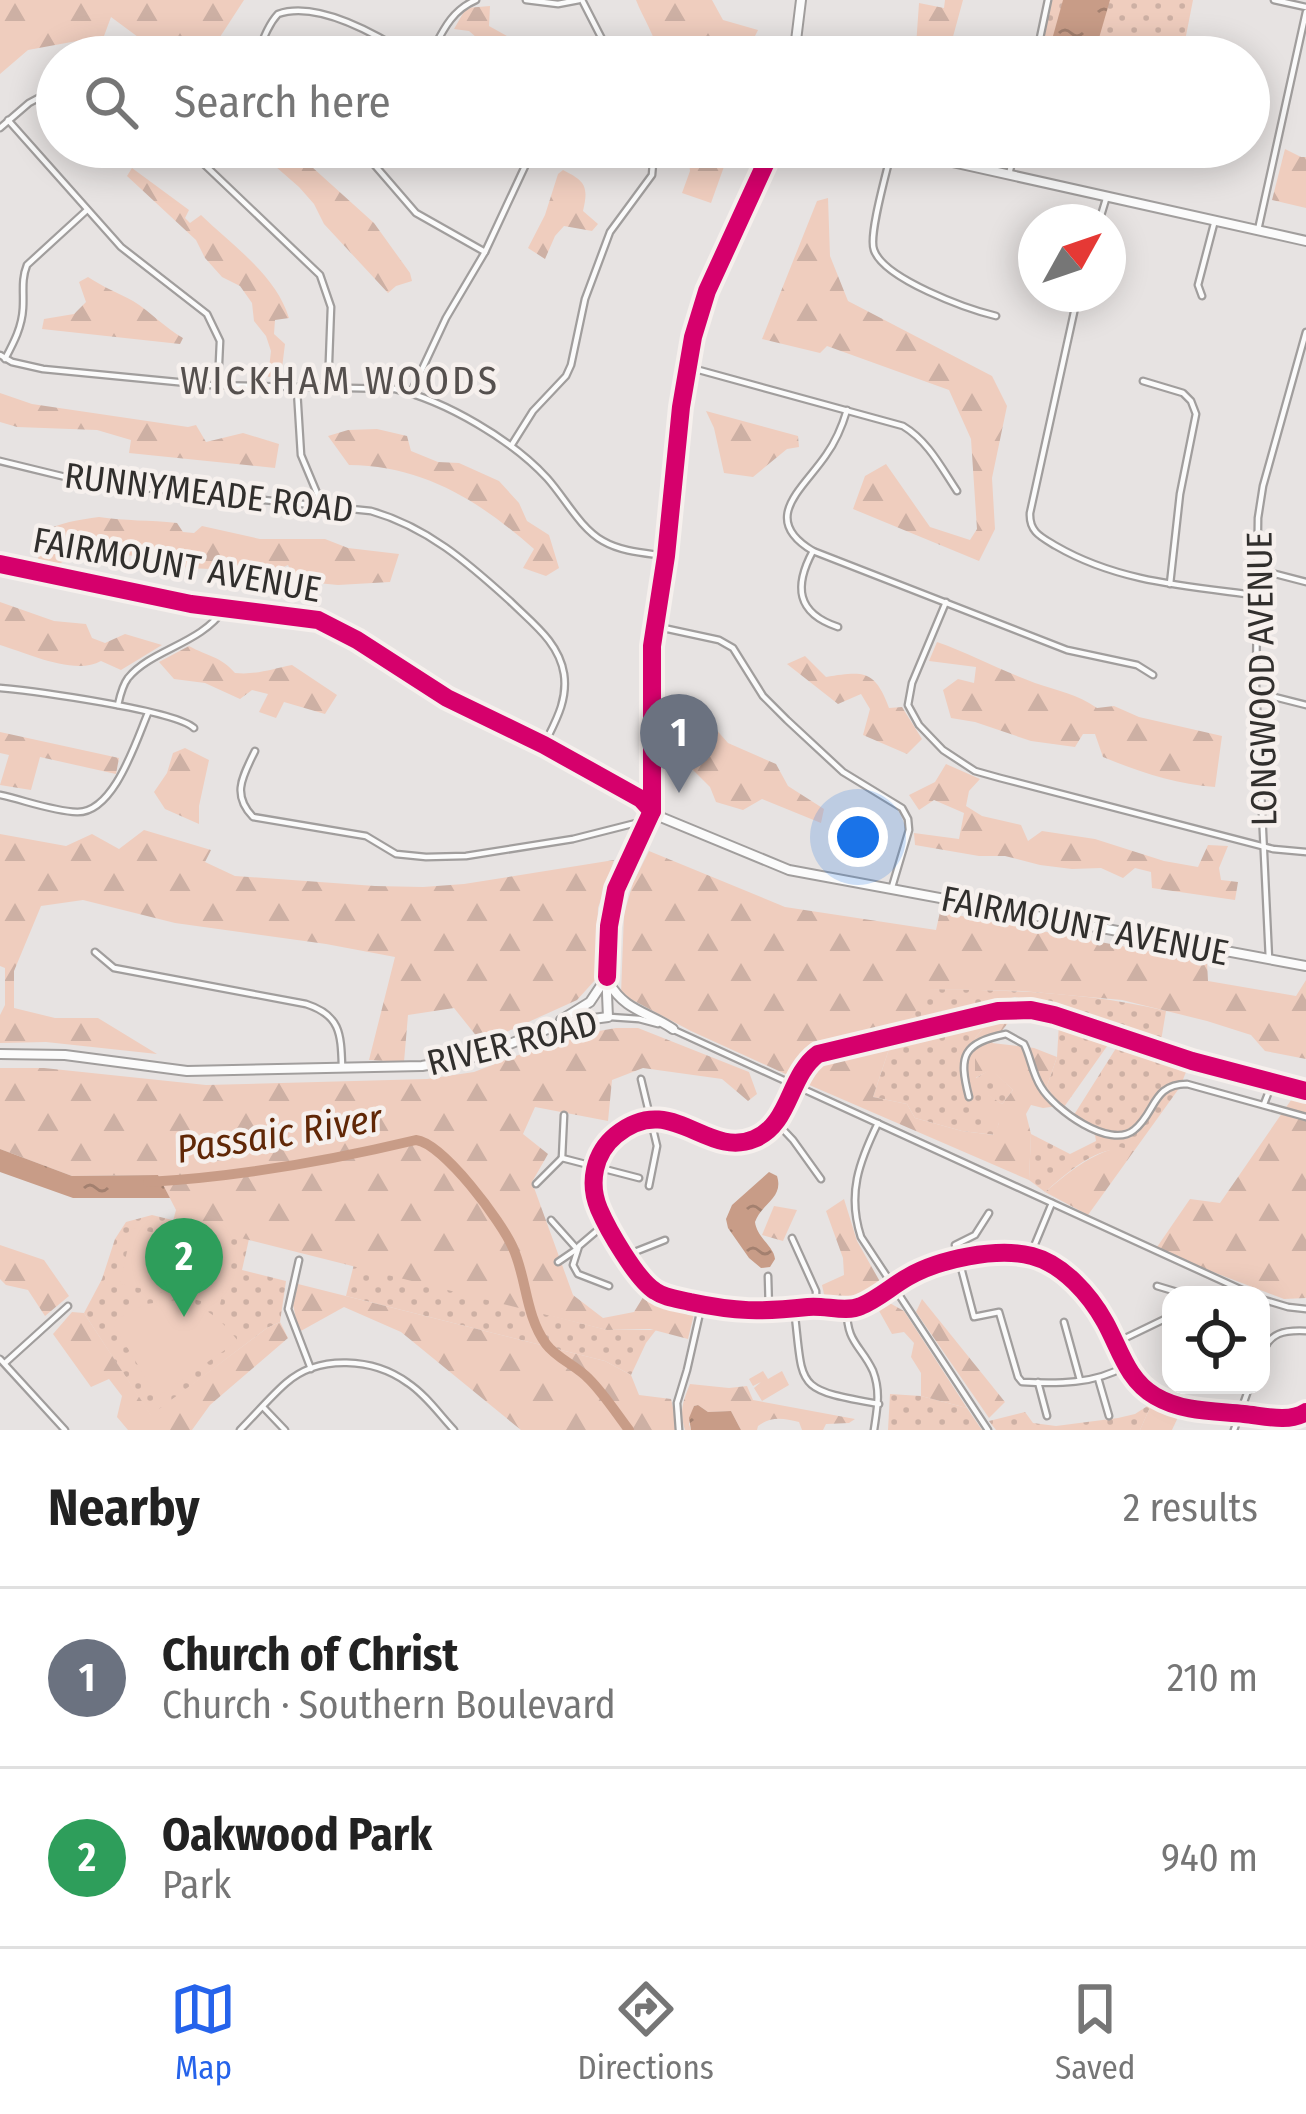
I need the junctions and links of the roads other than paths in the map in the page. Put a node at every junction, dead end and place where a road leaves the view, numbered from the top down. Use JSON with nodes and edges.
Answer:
{"nodes":[{"id":1,"x":476,"y":0,"type":"edge"},
{"id":2,"x":526,"y":0,"type":"edge"},
{"id":3,"x":581,"y":0,"type":"edge"},
{"id":4,"x":801,"y":0,"type":"edge"},
{"id":5,"x":1048,"y":0,"type":"edge"},
{"id":6,"x":1274,"y":0,"type":"edge"},
{"id":7,"x":298,"y":3,"type":"edge"},
{"id":8,"x":1306,"y":10,"type":"edge"},
{"id":9,"x":350,"y":15,"type":"dead end"},
{"id":10,"x":266,"y":36,"type":"edge"},
{"id":11,"x":381,"y":36,"type":"edge"},
{"id":12,"x":441,"y":36,"type":"edge"},
{"id":13,"x":601,"y":36,"type":"edge"},
{"id":14,"x":797,"y":36,"type":"edge"},
{"id":15,"x":1040,"y":36,"type":"edge"},
{"id":16,"x":36,"y":99,"type":"edge"},
{"id":17,"x":8,"y":120,"type":"junction"},
{"id":18,"x":0,"y":128,"type":"edge"},
{"id":19,"x":36,"y":152,"type":"edge"},
{"id":20,"x":50,"y":168,"type":"edge"},
{"id":21,"x":208,"y":168,"type":"edge"},
{"id":22,"x":377,"y":168,"type":"edge"},
{"id":23,"x":524,"y":168,"type":"edge"},
{"id":24,"x":653,"y":168,"type":"edge"},
{"id":25,"x":763,"y":168,"type":"edge"},
{"id":26,"x":885,"y":168,"type":"edge"},
{"id":27,"x":978,"y":168,"type":"edge"},
{"id":28,"x":1010,"y":168,"type":"edge"},
{"id":29,"x":1009,"y":175,"type":"junction"},
{"id":30,"x":1107,"y":196,"type":"junction"},
{"id":31,"x":1105,"y":204,"type":"edge"},
{"id":32,"x":87,"y":210,"type":"junction"},
{"id":33,"x":1215,"y":220,"type":"junction"},
{"id":34,"x":1258,"y":230,"type":"junction"},
{"id":35,"x":1306,"y":241,"type":"edge"},
{"id":36,"x":485,"y":252,"type":"junction"},
{"id":37,"x":1202,"y":296,"type":"dead end"},
{"id":38,"x":1074,"y":312,"type":"edge"},
{"id":39,"x":996,"y":316,"type":"dead end"},
{"id":40,"x":1306,"y":332,"type":"edge"},
{"id":41,"x":3,"y":357,"type":"edge"},
{"id":42,"x":688,"y":367,"type":"junction"},
{"id":43,"x":1143,"y":381,"type":"dead end"},
{"id":44,"x":218,"y":385,"type":"junction"},
{"id":45,"x":297,"y":387,"type":"junction"},
{"id":46,"x":328,"y":388,"type":"junction"},
{"id":47,"x":411,"y":393,"type":"junction"},
{"id":48,"x":847,"y":410,"type":"junction"},
{"id":49,"x":511,"y":446,"type":"junction"},
{"id":50,"x":0,"y":460,"type":"edge"},
{"id":51,"x":958,"y":491,"type":"dead end"},
{"id":52,"x":322,"y":505,"type":"junction"},
{"id":53,"x":813,"y":551,"type":"junction"},
{"id":54,"x":667,"y":556,"type":"junction"},
{"id":55,"x":0,"y":564,"type":"edge"},
{"id":56,"x":1256,"y":569,"type":"junction"},
{"id":57,"x":1306,"y":582,"type":"edge"},
{"id":58,"x":1170,"y":584,"type":"junction"},
{"id":59,"x":1256,"y":595,"type":"junction"},
{"id":60,"x":946,"y":602,"type":"junction"},
{"id":61,"x":224,"y":609,"type":"junction"},
{"id":62,"x":654,"y":626,"type":"junction"},
{"id":63,"x":838,"y":627,"type":"dead end"},
{"id":64,"x":1153,"y":675,"type":"dead end"},
{"id":65,"x":0,"y":688,"type":"edge"},
{"id":66,"x":1257,"y":692,"type":"junction"},
{"id":67,"x":118,"y":705,"type":"junction"},
{"id":68,"x":1306,"y":705,"type":"edge"},
{"id":69,"x":148,"y":713,"type":"junction"},
{"id":70,"x":194,"y":728,"type":"dead end"},
{"id":71,"x":544,"y":745,"type":"junction"},
{"id":72,"x":255,"y":752,"type":"dead end"},
{"id":73,"x":0,"y":795,"type":"edge"},
{"id":74,"x":652,"y":811,"type":"junction"},
{"id":75,"x":1264,"y":847,"type":"junction"},
{"id":76,"x":1306,"y":852,"type":"edge"},
{"id":77,"x":891,"y":889,"type":"junction"},
{"id":78,"x":95,"y":952,"type":"dead end"},
{"id":79,"x":1269,"y":959,"type":"junction"},
{"id":80,"x":1306,"y":967,"type":"edge"},
{"id":81,"x":607,"y":977,"type":"junction"},
{"id":82,"x":608,"y":1018,"type":"junction"},
{"id":83,"x":549,"y":1027,"type":"junction"},
{"id":84,"x":673,"y":1029,"type":"junction"},
{"id":85,"x":0,"y":1054,"type":"edge"},
{"id":86,"x":342,"y":1068,"type":"junction"},
{"id":87,"x":641,"y":1079,"type":"dead end"},
{"id":88,"x":1269,"y":1083,"type":"junction"},
{"id":89,"x":795,"y":1085,"type":"junction"},
{"id":90,"x":1306,"y":1091,"type":"edge"},
{"id":91,"x":969,"y":1096,"type":"dead end"},
{"id":92,"x":1264,"y":1103,"type":"junction"},
{"id":93,"x":564,"y":1115,"type":"dead end"},
{"id":94,"x":1306,"y":1117,"type":"edge"},
{"id":95,"x":651,"y":1120,"type":"junction"},
{"id":96,"x":776,"y":1122,"type":"junction"},
{"id":97,"x":878,"y":1123,"type":"junction"},
{"id":98,"x":562,"y":1158,"type":"junction"},
{"id":99,"x":596,"y":1166,"type":"junction"},
{"id":100,"x":639,"y":1178,"type":"dead end"},
{"id":101,"x":820,"y":1179,"type":"dead end"},
{"id":102,"x":536,"y":1184,"type":"dead end"},
{"id":103,"x":649,"y":1186,"type":"dead end"},
{"id":104,"x":1052,"y":1203,"type":"junction"},
{"id":105,"x":989,"y":1214,"type":"dead end"},
{"id":106,"x":551,"y":1220,"type":"dead end"},
{"id":107,"x":606,"y":1222,"type":"junction"},
{"id":108,"x":792,"y":1238,"type":"dead end"},
{"id":109,"x":665,"y":1240,"type":"dead end"},
{"id":110,"x":955,"y":1245,"type":"dead end"},
{"id":111,"x":577,"y":1249,"type":"junction"},
{"id":112,"x":627,"y":1255,"type":"junction"},
{"id":113,"x":1030,"y":1256,"type":"junction"},
{"id":114,"x":299,"y":1260,"type":"dead end"},
{"id":115,"x":959,"y":1260,"type":"junction"},
{"id":116,"x":558,"y":1262,"type":"dead end"},
{"id":117,"x":768,"y":1276,"type":"dead end"},
{"id":118,"x":609,"y":1286,"type":"dead end"},
{"id":119,"x":1156,"y":1286,"type":"dead end"},
{"id":120,"x":1233,"y":1286,"type":"edge"},
{"id":121,"x":892,"y":1287,"type":"junction"},
{"id":122,"x":1162,"y":1288,"type":"edge"},
{"id":123,"x":1270,"y":1302,"type":"edge"},
{"id":124,"x":701,"y":1304,"type":"junction"},
{"id":125,"x":68,"y":1306,"type":"dead end"},
{"id":126,"x":816,"y":1306,"type":"junction"},
{"id":127,"x":794,"y":1308,"type":"junction"},
{"id":128,"x":847,"y":1309,"type":"junction"},
{"id":129,"x":1306,"y":1309,"type":"edge"},
{"id":130,"x":769,"y":1311,"type":"junction"},
{"id":131,"x":1162,"y":1320,"type":"edge"},
{"id":132,"x":1064,"y":1322,"type":"dead end"},
{"id":133,"x":1306,"y":1331,"type":"edge"},
{"id":134,"x":1270,"y":1339,"type":"edge"},
{"id":135,"x":1115,"y":1343,"type":"junction"},
{"id":136,"x":2,"y":1361,"type":"edge"},
{"id":137,"x":1125,"y":1366,"type":"junction"},
{"id":138,"x":311,"y":1369,"type":"junction"},
{"id":139,"x":1098,"y":1378,"type":"junction"},
{"id":140,"x":1079,"y":1380,"type":"junction"},
{"id":141,"x":1038,"y":1382,"type":"junction"},
{"id":142,"x":1247,"y":1394,"type":"edge"},
{"id":143,"x":879,"y":1404,"type":"junction"},
{"id":144,"x":263,"y":1407,"type":"junction"},
{"id":145,"x":1306,"y":1412,"type":"edge"},
{"id":146,"x":1239,"y":1414,"type":"junction"},
{"id":147,"x":1047,"y":1416,"type":"dead end"},
{"id":148,"x":1108,"y":1416,"type":"dead end"},
{"id":149,"x":65,"y":1430,"type":"edge"},
{"id":150,"x":240,"y":1430,"type":"edge"},
{"id":151,"x":285,"y":1430,"type":"edge"},
{"id":152,"x":454,"y":1430,"type":"edge"},
{"id":153,"x":679,"y":1430,"type":"edge"},
{"id":154,"x":874,"y":1430,"type":"edge"},
{"id":155,"x":988,"y":1430,"type":"edge"},
{"id":156,"x":1234,"y":1430,"type":"edge"}],
"edges":[{"from":1,"to":12,"type":"street"},
{"from":2,"to":3,"type":"street"},
{"from":3,"to":13,"type":"street"},
{"from":4,"to":14,"type":"main road"},
{"from":5,"to":15,"type":"street"},
{"from":6,"to":8,"type":"street"},
{"from":7,"to":10,"type":"street"},
{"from":8,"to":34,"type":"street"},
{"from":9,"to":11,"type":"street"},
{"from":16,"to":17,"type":"street"},
{"from":17,"to":18,"type":"street"},
{"from":17,"to":19,"type":"street"},
{"from":20,"to":32,"type":"street"},
{"from":21,"to":46,"type":"street"},
{"from":22,"to":36,"type":"street"},
{"from":23,"to":36,"type":"street"},
{"from":24,"to":49,"type":"street"},
{"from":25,"to":42,"type":"main road"},
{"from":26,"to":39,"type":"street"},
{"from":27,"to":29,"type":"main road"},
{"from":28,"to":29,"type":"street"},
{"from":29,"to":30,"type":"main road"},
{"from":30,"to":31,"type":"street"},
{"from":30,"to":33,"type":"main road"},
{"from":32,"to":41,"type":"street"},
{"from":32,"to":44,"type":"street"},
{"from":33,"to":34,"type":"main road"},
{"from":33,"to":37,"type":"street"},
{"from":34,"to":35,"type":"main road"},
{"from":36,"to":47,"type":"street"},
{"from":38,"to":58,"type":"street"},
{"from":40,"to":56,"type":"street","name":"LONGWOOD AVENUE"},
{"from":41,"to":44,"type":"street"},
{"from":42,"to":48,"type":"street"},
{"from":42,"to":54,"type":"main road"},
{"from":43,"to":58,"type":"street"},
{"from":44,"to":45,"type":"street"},
{"from":45,"to":46,"type":"street"},
{"from":45,"to":52,"type":"street"},
{"from":46,"to":47,"type":"street"},
{"from":47,"to":49,"type":"street"},
{"from":48,"to":51,"type":"street"},
{"from":48,"to":53,"type":"street"},
{"from":49,"to":54,"type":"street"},
{"from":50,"to":52,"type":"street","name":"RUNNYMEADE ROAD"},
{"from":52,"to":71,"type":"street","name":"RUNNYMEADE ROAD"},
{"from":53,"to":60,"type":"street"},
{"from":53,"to":63,"type":"street"},
{"from":54,"to":62,"type":"main road"},
{"from":55,"to":61,"type":"main road","name":"FAIRMOUNT AVENUE"},
{"from":56,"to":57,"type":"street"},
{"from":56,"to":59,"type":"street","name":"LONGWOOD AVENUE"},
{"from":58,"to":59,"type":"street"},
{"from":59,"to":66,"type":"street","name":"LONGWOOD AVENUE"},
{"from":60,"to":64,"type":"street"},
{"from":60,"to":75,"type":"street"},
{"from":61,"to":67,"type":"street"},
{"from":61,"to":71,"type":"main road","name":"FAIRMOUNT AVENUE"},
{"from":62,"to":74,"type":"main road"},
{"from":62,"to":77,"type":"street"},
{"from":65,"to":67,"type":"street"},
{"from":66,"to":68,"type":"street"},
{"from":66,"to":75,"type":"street","name":"LONGWOOD AVENUE"},
{"from":67,"to":69,"type":"street"},
{"from":69,"to":70,"type":"street"},
{"from":69,"to":73,"type":"street"},
{"from":71,"to":74,"type":"main road","name":"FAIRMOUNT AVENUE"},
{"from":72,"to":74,"type":"street"},
{"from":74,"to":77,"type":"main road","name":"FAIRMOUNT AVENUE"},
{"from":74,"to":81,"type":"main road"},
{"from":75,"to":76,"type":"street"},
{"from":75,"to":79,"type":"street","name":"LONGWOOD AVENUE"},
{"from":77,"to":79,"type":"main road","name":"FAIRMOUNT AVENUE"},
{"from":78,"to":86,"type":"street"},
{"from":79,"to":80,"type":"main road","name":"FAIRMOUNT AVENUE"},
{"from":81,"to":82,"type":"main road"},
{"from":81,"to":83,"type":"main road"},
{"from":81,"to":84,"type":"main road"},
{"from":82,"to":83,"type":"main road","name":"RIVER ROAD"},
{"from":82,"to":84,"type":"street","name":"RIVER ROAD"},
{"from":83,"to":86,"type":"main road","name":"RIVER ROAD"},
{"from":84,"to":89,"type":"street","name":"RIVER ROAD"},
{"from":85,"to":86,"type":"main road","name":"RIVER ROAD"},
{"from":87,"to":95,"type":"street"},
{"from":88,"to":89,"type":"street"},
{"from":88,"to":90,"type":"street"},
{"from":88,"to":92,"type":"street"},
{"from":89,"to":96,"type":"street"},
{"from":89,"to":97,"type":"street","name":"RIVER ROAD"},
{"from":91,"to":92,"type":"street"},
{"from":92,"to":94,"type":"street"},
{"from":93,"to":98,"type":"street"},
{"from":95,"to":96,"type":"street"},
{"from":95,"to":99,"type":"street"},
{"from":95,"to":103,"type":"street"},
{"from":96,"to":101,"type":"street"},
{"from":97,"to":104,"type":"street","name":"RIVER ROAD"},
{"from":97,"to":121,"type":"street"},
{"from":98,"to":99,"type":"street"},
{"from":98,"to":102,"type":"street"},
{"from":99,"to":100,"type":"street"},
{"from":99,"to":107,"type":"street"},
{"from":104,"to":113,"type":"street"},
{"from":104,"to":120,"type":"street","name":"RIVER ROAD"},
{"from":105,"to":110,"type":"street"},
{"from":106,"to":111,"type":"street"},
{"from":107,"to":111,"type":"street"},
{"from":107,"to":112,"type":"street"},
{"from":108,"to":126,"type":"street"},
{"from":109,"to":112,"type":"street"},
{"from":111,"to":116,"type":"street"},
{"from":111,"to":118,"type":"street"},
{"from":112,"to":124,"type":"street"},
{"from":113,"to":115,"type":"street"},
{"from":113,"to":135,"type":"street"},
{"from":114,"to":138,"type":"street"},
{"from":115,"to":121,"type":"street"},
{"from":115,"to":141,"type":"street"},
{"from":117,"to":130,"type":"street"},
{"from":119,"to":122,"type":"street"},
{"from":121,"to":128,"type":"street"},
{"from":121,"to":155,"type":"street"},
{"from":123,"to":129,"type":"street"},
{"from":124,"to":130,"type":"street"},
{"from":124,"to":153,"type":"street"},
{"from":125,"to":136,"type":"street"},
{"from":126,"to":127,"type":"street"},
{"from":126,"to":128,"type":"street"},
{"from":127,"to":130,"type":"street"},
{"from":127,"to":143,"type":"street"},
{"from":128,"to":143,"type":"street"},
{"from":131,"to":135,"type":"street"},
{"from":132,"to":140,"type":"street"},
{"from":133,"to":134,"type":"street"},
{"from":135,"to":137,"type":"street"},
{"from":136,"to":149,"type":"street"},
{"from":137,"to":139,"type":"street"},
{"from":137,"to":146,"type":"street"},
{"from":138,"to":144,"type":"street"},
{"from":138,"to":152,"type":"street"},
{"from":139,"to":140,"type":"street"},
{"from":139,"to":148,"type":"street"},
{"from":140,"to":141,"type":"street"},
{"from":141,"to":147,"type":"street"},
{"from":142,"to":146,"type":"street"},
{"from":143,"to":154,"type":"street"},
{"from":144,"to":150,"type":"street"},
{"from":144,"to":151,"type":"street"},
{"from":145,"to":146,"type":"street"},
{"from":146,"to":156,"type":"street"}]}
